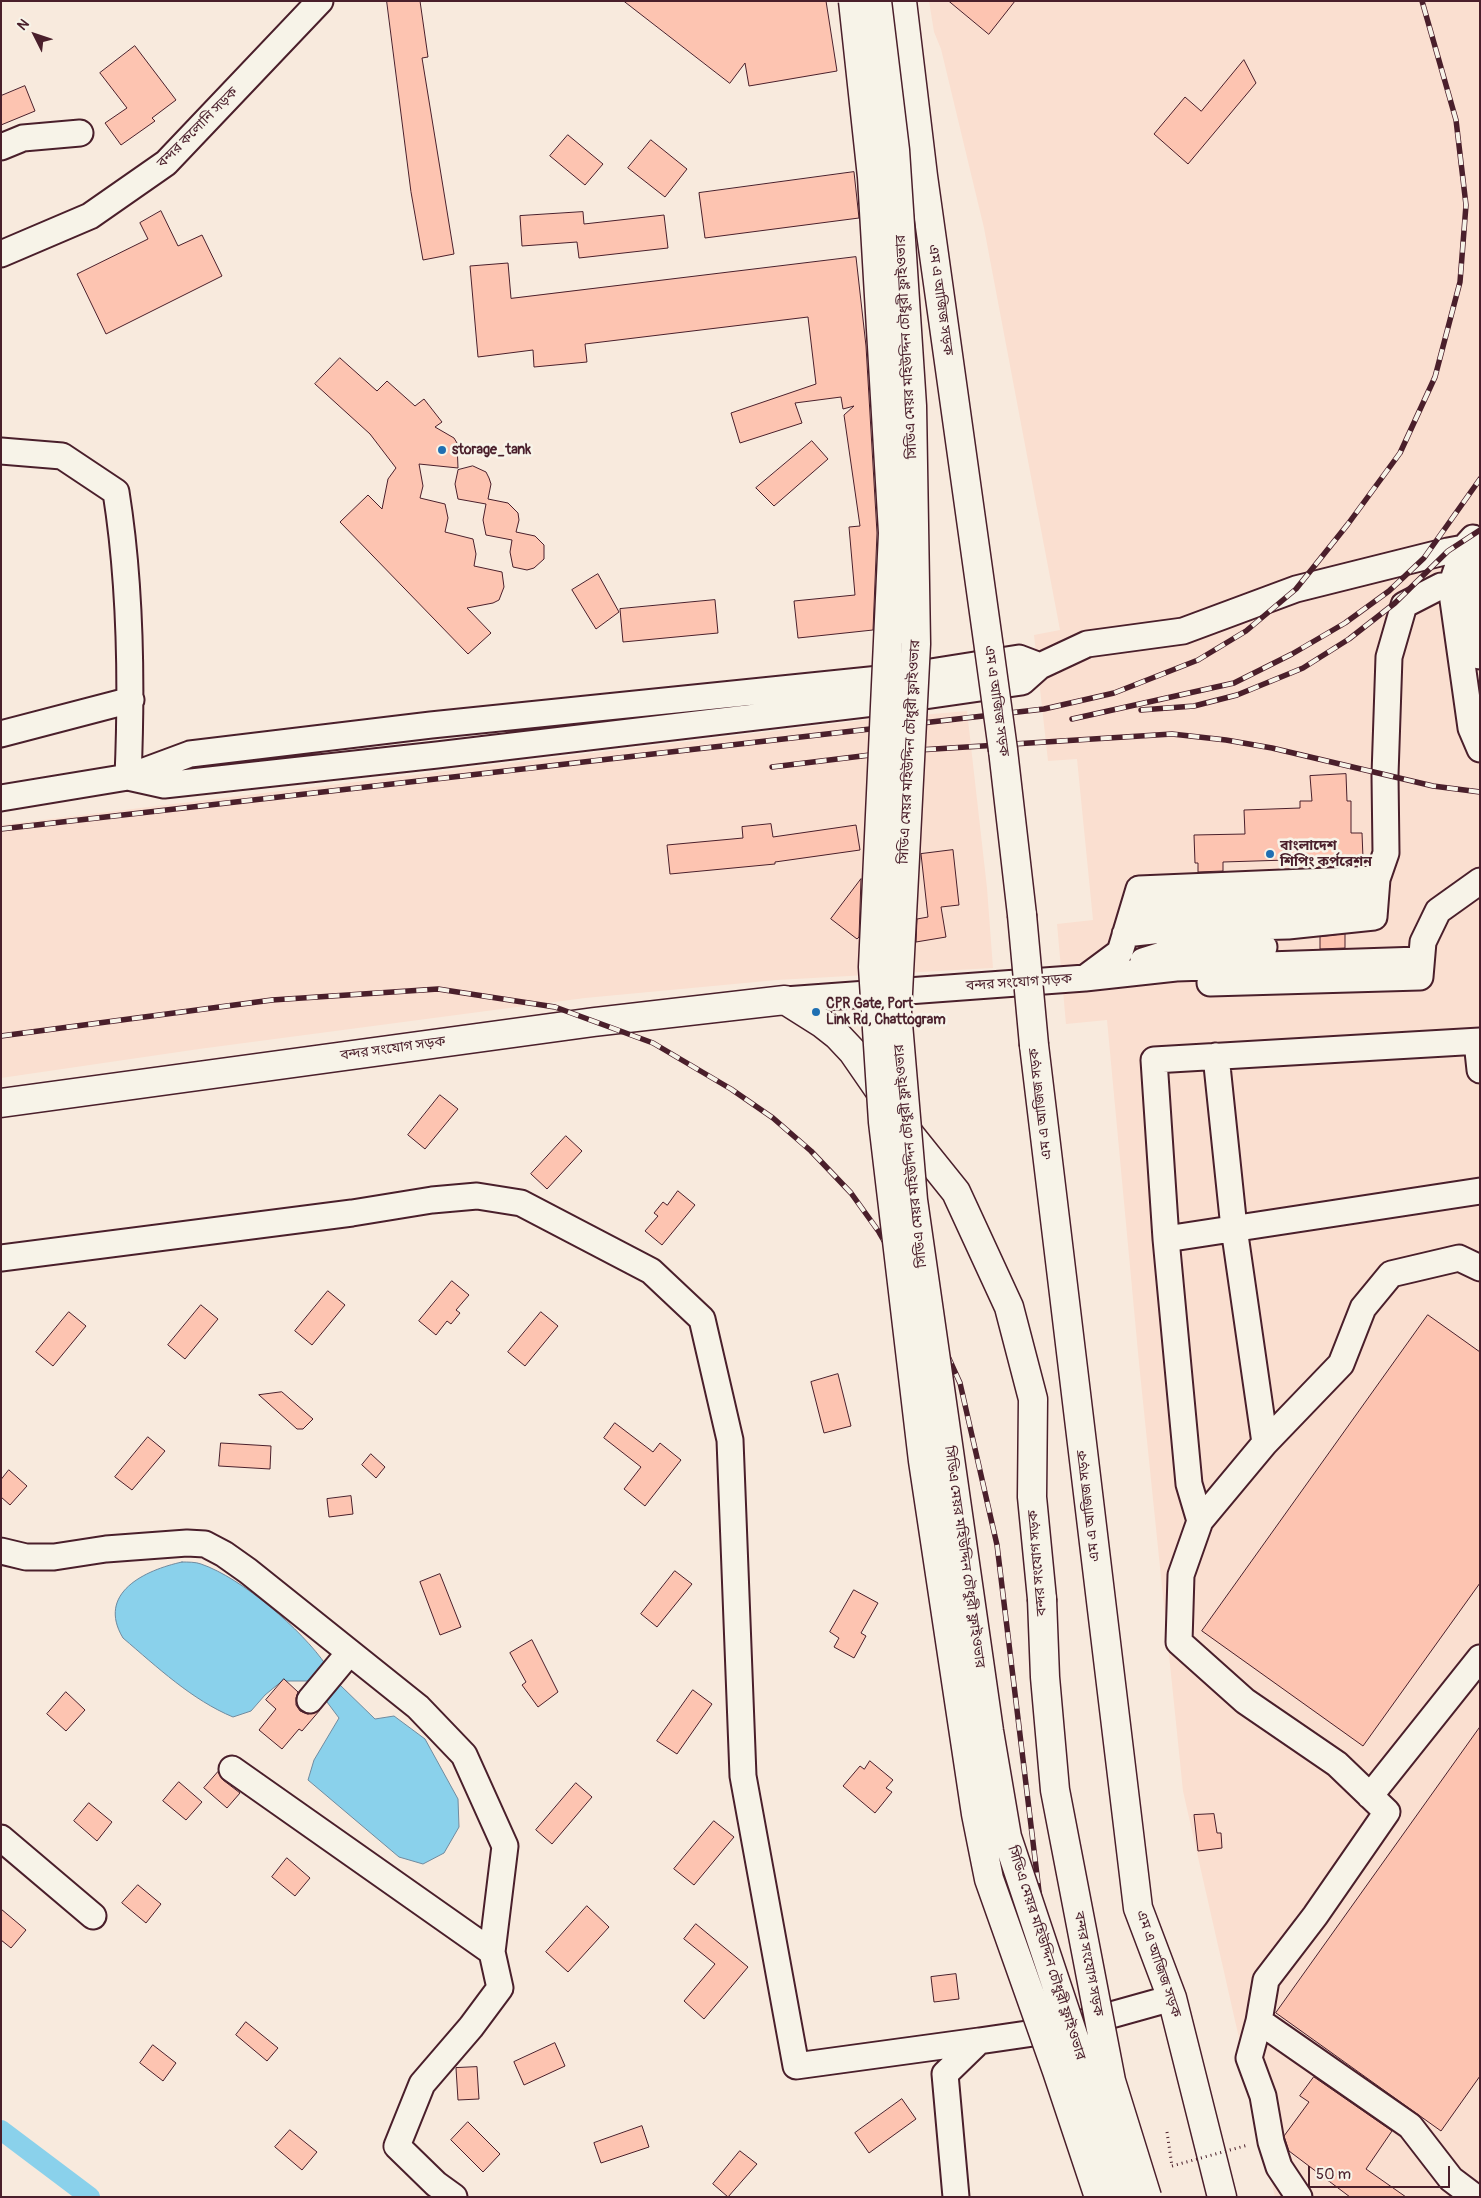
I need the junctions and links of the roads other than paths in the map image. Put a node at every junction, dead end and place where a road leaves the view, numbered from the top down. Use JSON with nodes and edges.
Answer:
{"nodes":[{"id":1,"x":320,"y":1,"type":"edge"},
{"id":2,"x":853,"y":1,"type":"edge"},
{"id":3,"x":877,"y":1,"type":"edge"},
{"id":4,"x":902,"y":1,"type":"edge"},
{"id":5,"x":80,"y":133,"type":"dead end"},
{"id":6,"x":1,"y":147,"type":"edge"},
{"id":7,"x":1,"y":254,"type":"edge"},
{"id":8,"x":1,"y":451,"type":"edge"},
{"id":9,"x":1476,"y":545,"type":"edge"},
{"id":10,"x":1461,"y":586,"type":"junction"},
{"id":11,"x":1480,"y":655,"type":"edge"},
{"id":12,"x":131,"y":700,"type":"junction"},
{"id":13,"x":1,"y":734,"type":"edge"},
{"id":14,"x":1480,"y":749,"type":"edge"},
{"id":15,"x":128,"y":777,"type":"junction"},
{"id":16,"x":1,"y":798,"type":"edge"},
{"id":17,"x":1480,"y":881,"type":"edge"},
{"id":18,"x":1375,"y":890,"type":"junction"},
{"id":19,"x":1125,"y":934,"type":"junction"},
{"id":20,"x":1422,"y":951,"type":"junction"},
{"id":21,"x":1086,"y":978,"type":"junction"},
{"id":22,"x":785,"y":1000,"type":"junction"},
{"id":23,"x":1478,"y":1042,"type":"edge"},
{"id":24,"x":1216,"y":1056,"type":"junction"},
{"id":25,"x":1480,"y":1070,"type":"edge"},
{"id":26,"x":1,"y":1103,"type":"edge"},
{"id":27,"x":1480,"y":1190,"type":"edge"},
{"id":28,"x":1234,"y":1228,"type":"junction"},
{"id":29,"x":1166,"y":1239,"type":"junction"},
{"id":30,"x":1,"y":1258,"type":"edge"},
{"id":31,"x":1480,"y":1268,"type":"edge"},
{"id":32,"x":1265,"y":1444,"type":"junction"},
{"id":33,"x":1200,"y":1521,"type":"junction"},
{"id":34,"x":1,"y":1551,"type":"edge"},
{"id":35,"x":1480,"y":1658,"type":"edge"},
{"id":36,"x":342,"y":1660,"type":"junction"},
{"id":37,"x":310,"y":1698,"type":"dead end"},
{"id":38,"x":232,"y":1769,"type":"dead end"},
{"id":39,"x":1370,"y":1796,"type":"junction"},
{"id":40,"x":1,"y":1838,"type":"edge"},
{"id":41,"x":93,"y":1916,"type":"dead end"},
{"id":42,"x":492,"y":1952,"type":"junction"},
{"id":43,"x":1172,"y":1998,"type":"junction"},
{"id":44,"x":1259,"y":2021,"type":"junction"},
{"id":45,"x":979,"y":2041,"type":"junction"},
{"id":46,"x":454,"y":2197,"type":"edge"},
{"id":47,"x":956,"y":2197,"type":"edge"},
{"id":48,"x":1099,"y":2197,"type":"edge"},
{"id":49,"x":1127,"y":2197,"type":"edge"},
{"id":50,"x":1146,"y":2197,"type":"edge"},
{"id":51,"x":1222,"y":2197,"type":"edge"},
{"id":52,"x":1299,"y":2197,"type":"edge"},
{"id":53,"x":1475,"y":2197,"type":"edge"}],
"edges":[{"from":1,"to":7,"type":"street","name":"বন্দর কলোনি সড়ক"},
{"from":2,"to":48,"type":"main road","bridge":true},
{"from":3,"to":49,"type":"main road","name":"সিডিএ মেয়র মহিউদ্দিন চৌধুরী ফ্লাইওভার","bridge":true},
{"from":4,"to":43,"type":"main road","name":"এম এ আজিজ সড়ক","bridge":true},
{"from":5,"to":6,"type":"street"},
{"from":8,"to":12,"type":"street"},
{"from":9,"to":10,"type":"street"},
{"from":9,"to":15,"type":"street"},
{"from":10,"to":11,"type":"street"},
{"from":10,"to":14,"type":"street"},
{"from":10,"to":18,"type":"street"},
{"from":12,"to":13,"type":"street"},
{"from":12,"to":15,"type":"street"},
{"from":15,"to":16,"type":"street"},
{"from":17,"to":20,"type":"street"},
{"from":18,"to":19,"type":"street","name":"বন্দর সংযোগ সড়ক"},
{"from":18,"to":19,"type":"street"},
{"from":19,"to":21,"type":"street","name":"বন্দর সংযোগ সড়ক"},
{"from":20,"to":21,"type":"street"},
{"from":20,"to":21,"type":"street"},
{"from":21,"to":22,"type":"street","name":"বন্দর সংযোগ সড়ক"},
{"from":22,"to":26,"type":"main road","name":"বন্দর সংযোগ সড়ক"},
{"from":22,"to":50,"type":"main road","name":"বন্দর সংযোগ সড়ক","bridge":true},
{"from":23,"to":24,"type":"street"},
{"from":23,"to":25,"type":"street"},
{"from":24,"to":28,"type":"street"},
{"from":24,"to":29,"type":"street"},
{"from":27,"to":28,"type":"street"},
{"from":28,"to":29,"type":"street"},
{"from":28,"to":32,"type":"street"},
{"from":29,"to":33,"type":"street"},
{"from":30,"to":45,"type":"street"},
{"from":31,"to":32,"type":"street"},
{"from":32,"to":33,"type":"street"},
{"from":33,"to":39,"type":"street"},
{"from":34,"to":36,"type":"street"},
{"from":35,"to":39,"type":"street"},
{"from":36,"to":37,"type":"street"},
{"from":36,"to":42,"type":"street"},
{"from":38,"to":42,"type":"street"},
{"from":39,"to":44,"type":"street"},
{"from":40,"to":41,"type":"street"},
{"from":42,"to":46,"type":"street"},
{"from":43,"to":45,"type":"street"},
{"from":43,"to":51,"type":"main road","name":"এম এ আজিজ সড়ক"},
{"from":44,"to":52,"type":"street"},
{"from":44,"to":53,"type":"street"},
{"from":45,"to":47,"type":"street"}]}
